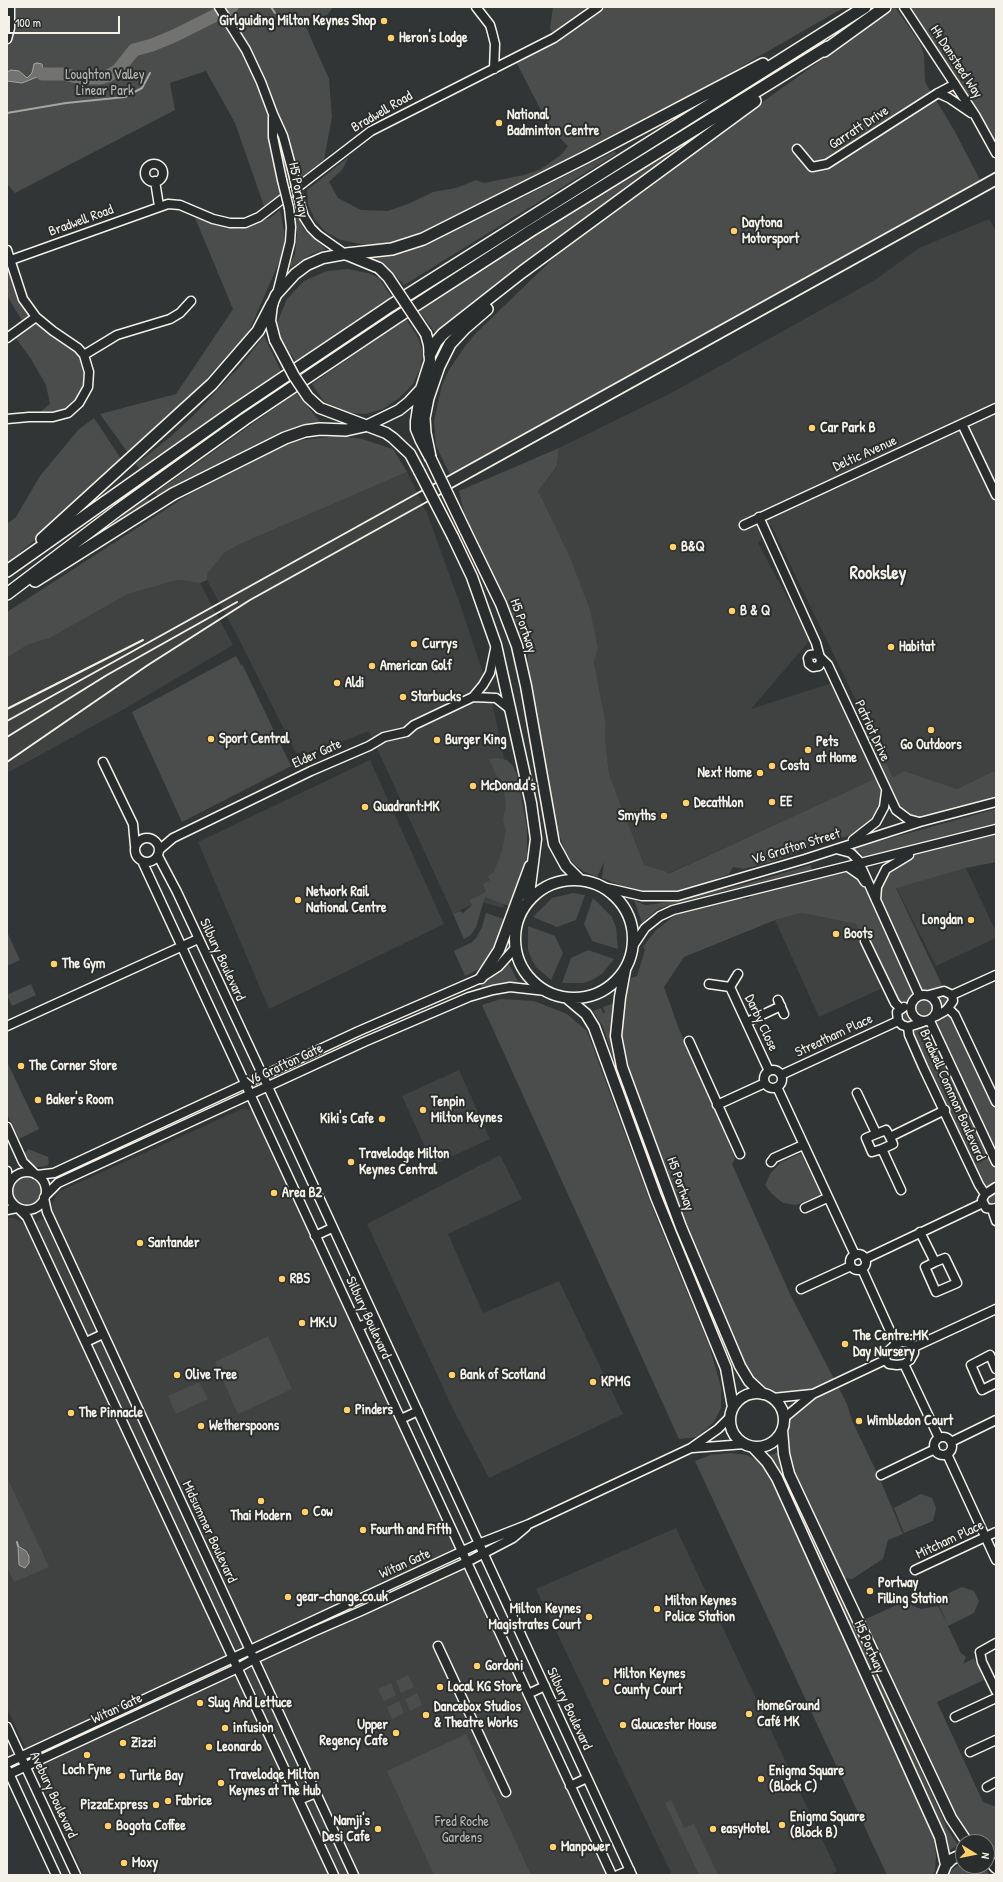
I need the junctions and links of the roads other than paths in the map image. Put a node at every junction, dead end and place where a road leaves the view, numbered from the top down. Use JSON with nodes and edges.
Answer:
{"nodes":[{"id":1,"x":10,"y":7,"type":"edge"},
{"id":2,"x":219,"y":7,"type":"edge"},
{"id":3,"x":476,"y":7,"type":"edge"},
{"id":4,"x":598,"y":7,"type":"edge"},
{"id":5,"x":865,"y":7,"type":"edge"},
{"id":6,"x":885,"y":7,"type":"edge"},
{"id":7,"x":904,"y":7,"type":"edge"},
{"id":8,"x":849,"y":18,"type":"junction"},
{"id":9,"x":7,"y":39,"type":"edge"},
{"id":10,"x":828,"y":47,"type":"junction"},
{"id":11,"x":494,"y":69,"type":"junction"},
{"id":12,"x":955,"y":84,"type":"junction"},
{"id":13,"x":938,"y":93,"type":"junction"},
{"id":14,"x":273,"y":114,"type":"junction"},
{"id":15,"x":975,"y":115,"type":"junction"},
{"id":16,"x":797,"y":149,"type":"dead end"},
{"id":17,"x":996,"y":153,"type":"edge"},
{"id":18,"x":155,"y":181,"type":"dead end"},
{"id":19,"x":159,"y":206,"type":"junction"},
{"id":20,"x":568,"y":239,"type":"junction"},
{"id":21,"x":7,"y":250,"type":"edge"},
{"id":22,"x":345,"y":254,"type":"junction"},
{"id":23,"x":11,"y":260,"type":"junction"},
{"id":24,"x":274,"y":299,"type":"junction"},
{"id":25,"x":191,"y":301,"type":"dead end"},
{"id":26,"x":36,"y":316,"type":"junction"},
{"id":27,"x":7,"y":338,"type":"edge"},
{"id":28,"x":430,"y":354,"type":"junction"},
{"id":29,"x":84,"y":355,"type":"junction"},
{"id":30,"x":421,"y":389,"type":"junction"},
{"id":31,"x":996,"y":408,"type":"edge"},
{"id":32,"x":7,"y":419,"type":"edge"},
{"id":33,"x":962,"y":424,"type":"junction"},
{"id":34,"x":365,"y":426,"type":"junction"},
{"id":35,"x":430,"y":457,"type":"junction"},
{"id":36,"x":996,"y":495,"type":"edge"},
{"id":37,"x":760,"y":517,"type":"junction"},
{"id":38,"x":744,"y":525,"type":"dead end"},
{"id":39,"x":11,"y":567,"type":"edge"},
{"id":40,"x":7,"y":594,"type":"edge"},
{"id":41,"x":7,"y":600,"type":"edge"},
{"id":42,"x":496,"y":645,"type":"junction"},
{"id":43,"x":817,"y":656,"type":"junction"},
{"id":44,"x":817,"y":667,"type":"junction"},
{"id":45,"x":835,"y":682,"type":"junction"},
{"id":46,"x":473,"y":697,"type":"junction"},
{"id":47,"x":511,"y":710,"type":"junction"},
{"id":48,"x":103,"y":762,"type":"dead end"},
{"id":49,"x":886,"y":791,"type":"junction"},
{"id":50,"x":996,"y":802,"type":"edge"},
{"id":51,"x":920,"y":822,"type":"junction"},
{"id":52,"x":133,"y":824,"type":"junction"},
{"id":53,"x":996,"y":829,"type":"edge"},
{"id":54,"x":173,"y":838,"type":"junction"},
{"id":55,"x":150,"y":839,"type":"junction"},
{"id":56,"x":845,"y":845,"type":"junction"},
{"id":57,"x":135,"y":846,"type":"junction"},
{"id":58,"x":922,"y":848,"type":"junction"},
{"id":59,"x":835,"y":849,"type":"junction"},
{"id":60,"x":159,"y":853,"type":"junction"},
{"id":61,"x":535,"y":858,"type":"junction"},
{"id":62,"x":144,"y":862,"type":"junction"},
{"id":63,"x":860,"y":864,"type":"junction"},
{"id":64,"x":845,"y":868,"type":"junction"},
{"id":65,"x":580,"y":880,"type":"junction"},
{"id":66,"x":598,"y":885,"type":"junction"},
{"id":67,"x":870,"y":890,"type":"junction"},
{"id":68,"x":876,"y":901,"type":"junction"},
{"id":69,"x":528,"y":902,"type":"junction"},
{"id":70,"x":519,"y":909,"type":"junction"},
{"id":71,"x":512,"y":928,"type":"junction"},
{"id":72,"x":198,"y":939,"type":"junction"},
{"id":73,"x":865,"y":941,"type":"dead end"},
{"id":74,"x":633,"y":946,"type":"junction"},
{"id":75,"x":181,"y":947,"type":"junction"},
{"id":76,"x":516,"y":947,"type":"junction"},
{"id":77,"x":625,"y":970,"type":"junction"},
{"id":78,"x":738,"y":974,"type":"dead end"},
{"id":79,"x":996,"y":975,"type":"edge"},
{"id":80,"x":481,"y":978,"type":"junction"},
{"id":81,"x":709,"y":984,"type":"dead end"},
{"id":82,"x":730,"y":987,"type":"junction"},
{"id":83,"x":549,"y":992,"type":"junction"},
{"id":84,"x":919,"y":995,"type":"junction"},
{"id":85,"x":929,"y":995,"type":"junction"},
{"id":86,"x":952,"y":995,"type":"junction"},
{"id":87,"x":567,"y":998,"type":"junction"},
{"id":88,"x":912,"y":1004,"type":"junction"},
{"id":89,"x":781,"y":1007,"type":"dead end"},
{"id":90,"x":948,"y":1008,"type":"junction"},
{"id":91,"x":900,"y":1009,"type":"junction"},
{"id":92,"x":930,"y":1020,"type":"junction"},
{"id":93,"x":898,"y":1021,"type":"junction"},
{"id":94,"x":747,"y":1022,"type":"junction"},
{"id":95,"x":7,"y":1026,"type":"edge"},
{"id":96,"x":908,"y":1027,"type":"junction"},
{"id":97,"x":689,"y":1041,"type":"dead end"},
{"id":98,"x":769,"y":1071,"type":"junction"},
{"id":99,"x":781,"y":1075,"type":"junction"},
{"id":100,"x":263,"y":1076,"type":"junction"},
{"id":101,"x":765,"y":1083,"type":"junction"},
{"id":102,"x":245,"y":1084,"type":"junction"},
{"id":103,"x":268,"y":1087,"type":"junction"},
{"id":104,"x":777,"y":1087,"type":"junction"},
{"id":105,"x":993,"y":1088,"type":"edge"},
{"id":106,"x":857,"y":1093,"type":"dead end"},
{"id":107,"x":250,"y":1095,"type":"junction"},
{"id":108,"x":996,"y":1102,"type":"edge"},
{"id":109,"x":717,"y":1105,"type":"junction"},
{"id":110,"x":944,"y":1110,"type":"junction"},
{"id":111,"x":7,"y":1127,"type":"edge"},
{"id":112,"x":876,"y":1133,"type":"junction"},
{"id":113,"x":890,"y":1136,"type":"junction"},
{"id":114,"x":803,"y":1145,"type":"junction"},
{"id":115,"x":882,"y":1149,"type":"junction"},
{"id":116,"x":740,"y":1154,"type":"dead end"},
{"id":117,"x":771,"y":1162,"type":"dead end"},
{"id":118,"x":996,"y":1162,"type":"edge"},
{"id":119,"x":7,"y":1171,"type":"edge"},
{"id":120,"x":36,"y":1174,"type":"junction"},
{"id":121,"x":996,"y":1187,"type":"edge"},
{"id":122,"x":8,"y":1188,"type":"edge"},
{"id":123,"x":901,"y":1190,"type":"dead end"},
{"id":124,"x":985,"y":1194,"type":"junction"},
{"id":125,"x":45,"y":1197,"type":"junction"},
{"id":126,"x":827,"y":1198,"type":"junction"},
{"id":127,"x":982,"y":1203,"type":"junction"},
{"id":128,"x":18,"y":1208,"type":"junction"},
{"id":129,"x":805,"y":1208,"type":"dead end"},
{"id":130,"x":994,"y":1209,"type":"edge"},
{"id":131,"x":7,"y":1210,"type":"edge"},
{"id":132,"x":996,"y":1221,"type":"edge"},
{"id":133,"x":332,"y":1228,"type":"junction"},
{"id":134,"x":920,"y":1232,"type":"junction"},
{"id":135,"x":315,"y":1236,"type":"junction"},
{"id":136,"x":854,"y":1255,"type":"junction"},
{"id":137,"x":865,"y":1258,"type":"junction"},
{"id":138,"x":934,"y":1262,"type":"dead end"},
{"id":139,"x":851,"y":1266,"type":"junction"},
{"id":140,"x":862,"y":1270,"type":"junction"},
{"id":141,"x":801,"y":1289,"type":"dead end"},
{"id":142,"x":996,"y":1309,"type":"edge"},
{"id":143,"x":375,"y":1320,"type":"junction"},
{"id":144,"x":358,"y":1328,"type":"junction"},
{"id":145,"x":103,"y":1334,"type":"junction"},
{"id":146,"x":86,"y":1342,"type":"junction"},
{"id":147,"x":896,"y":1344,"type":"junction"},
{"id":148,"x":914,"y":1347,"type":"junction"},
{"id":149,"x":885,"y":1360,"type":"junction"},
{"id":150,"x":904,"y":1364,"type":"junction"},
{"id":151,"x":996,"y":1369,"type":"edge"},
{"id":152,"x":994,"y":1384,"type":"edge"},
{"id":153,"x":763,"y":1394,"type":"junction"},
{"id":154,"x":813,"y":1394,"type":"junction"},
{"id":155,"x":996,"y":1394,"type":"edge"},
{"id":156,"x":773,"y":1398,"type":"junction"},
{"id":157,"x":418,"y":1412,"type":"junction"},
{"id":158,"x":732,"y":1412,"type":"junction"},
{"id":159,"x":784,"y":1418,"type":"junction"},
{"id":160,"x":401,"y":1419,"type":"junction"},
{"id":161,"x":996,"y":1420,"type":"edge"},
{"id":162,"x":782,"y":1430,"type":"junction"},
{"id":163,"x":939,"y":1438,"type":"junction"},
{"id":164,"x":951,"y":1442,"type":"junction"},
{"id":165,"x":749,"y":1446,"type":"junction"},
{"id":166,"x":691,"y":1448,"type":"junction"},
{"id":167,"x":935,"y":1449,"type":"junction"},
{"id":168,"x":947,"y":1454,"type":"junction"},
{"id":169,"x":881,"y":1475,"type":"dead end"},
{"id":170,"x":529,"y":1524,"type":"junction"},
{"id":171,"x":996,"y":1532,"type":"edge"},
{"id":172,"x":985,"y":1537,"type":"junction"},
{"id":173,"x":478,"y":1544,"type":"junction"},
{"id":174,"x":462,"y":1552,"type":"junction"},
{"id":175,"x":483,"y":1554,"type":"junction"},
{"id":176,"x":996,"y":1560,"type":"edge"},
{"id":177,"x":466,"y":1562,"type":"junction"},
{"id":178,"x":915,"y":1570,"type":"dead end"},
{"id":179,"x":996,"y":1643,"type":"edge"},
{"id":180,"x":438,"y":1646,"type":"dead end"},
{"id":181,"x":250,"y":1650,"type":"junction"},
{"id":182,"x":234,"y":1658,"type":"junction"},
{"id":183,"x":254,"y":1659,"type":"junction"},
{"id":184,"x":238,"y":1668,"type":"junction"},
{"id":185,"x":544,"y":1686,"type":"junction"},
{"id":186,"x":996,"y":1691,"type":"edge"},
{"id":187,"x":528,"y":1694,"type":"junction"},
{"id":188,"x":996,"y":1698,"type":"edge"},
{"id":189,"x":954,"y":1717,"type":"dead end"},
{"id":190,"x":7,"y":1727,"type":"edge"},
{"id":191,"x":996,"y":1740,"type":"edge"},
{"id":192,"x":970,"y":1752,"type":"dead end"},
{"id":193,"x":21,"y":1756,"type":"junction"},
{"id":194,"x":7,"y":1763,"type":"edge"},
{"id":195,"x":25,"y":1766,"type":"junction"},
{"id":196,"x":8,"y":1773,"type":"edge"},
{"id":197,"x":587,"y":1778,"type":"junction"},
{"id":198,"x":996,"y":1782,"type":"edge"},
{"id":199,"x":570,"y":1786,"type":"junction"},
{"id":200,"x":987,"y":1787,"type":"dead end"},
{"id":201,"x":506,"y":1792,"type":"dead end"},
{"id":202,"x":316,"y":1793,"type":"junction"},
{"id":203,"x":299,"y":1800,"type":"junction"},
{"id":204,"x":961,"y":1834,"type":"edge"},
{"id":205,"x":955,"y":1858,"type":"edge"},
{"id":206,"x":946,"y":1865,"type":"junction"},
{"id":207,"x":631,"y":1872,"type":"edge"},
{"id":208,"x":56,"y":1875,"type":"edge"},
{"id":209,"x":76,"y":1875,"type":"edge"},
{"id":210,"x":334,"y":1875,"type":"edge"},
{"id":211,"x":354,"y":1875,"type":"edge"},
{"id":212,"x":612,"y":1875,"type":"edge"},
{"id":213,"x":618,"y":1875,"type":"edge"},
{"id":214,"x":942,"y":1875,"type":"edge"}],
"edges":[{"from":1,"to":9,"type":"street"},
{"from":2,"to":14,"type":"street","name":"H5 Portway"},
{"from":3,"to":11,"type":"street"},
{"from":4,"to":11,"type":"street","name":"Bradwell Road"},
{"from":5,"to":8,"type":"highway"},
{"from":6,"to":10,"type":"highway"},
{"from":7,"to":12,"type":"street","name":"H4 Dansteed Way"},
{"from":8,"to":22,"type":"highway"},
{"from":8,"to":39,"type":"highway"},
{"from":10,"to":20,"type":"highway"},
{"from":10,"to":40,"type":"highway"},
{"from":11,"to":19,"type":"street","name":"Bradwell Road"},
{"from":12,"to":13,"type":"street","name":"Garratt Drive"},
{"from":12,"to":15,"type":"street","name":"H4 Dansteed Way"},
{"from":13,"to":15,"type":"street"},
{"from":13,"to":16,"type":"street","name":"Garratt Drive"},
{"from":14,"to":22,"type":"street","name":"H5 Portway","bridge":true},
{"from":14,"to":24,"type":"street","name":"H5 Portway","bridge":true},
{"from":15,"to":17,"type":"street","name":"H4 Dansteed Way"},
{"from":18,"to":19,"type":"street"},
{"from":19,"to":23,"type":"street","name":"Bradwell Road"},
{"from":20,"to":28,"type":"highway"},
{"from":20,"to":35,"type":"highway"},
{"from":21,"to":23,"type":"street"},
{"from":22,"to":24,"type":"main road"},
{"from":22,"to":28,"type":"main road","bridge":true},
{"from":23,"to":26,"type":"street"},
{"from":24,"to":34,"type":"main road","bridge":true},
{"from":24,"to":39,"type":"highway"},
{"from":25,"to":29,"type":"street"},
{"from":26,"to":27,"type":"street"},
{"from":26,"to":29,"type":"street"},
{"from":28,"to":30,"type":"main road"},
{"from":29,"to":32,"type":"street"},
{"from":30,"to":34,"type":"main road"},
{"from":30,"to":35,"type":"main road","name":"H5 Portway"},
{"from":31,"to":33,"type":"street","name":"Deltic Avenue"},
{"from":33,"to":36,"type":"street"},
{"from":33,"to":37,"type":"street","name":"Deltic Avenue"},
{"from":34,"to":41,"type":"highway"},
{"from":34,"to":42,"type":"main road","bridge":true},
{"from":35,"to":65,"type":"main road","name":"H5 Portway","bridge":true},
{"from":37,"to":38,"type":"street","name":"Deltic Avenue"},
{"from":37,"to":43,"type":"street","name":"Patriot Drive"},
{"from":42,"to":46,"type":"street","name":"Elder Gate"},
{"from":42,"to":47,"type":"main road"},
{"from":43,"to":44,"type":"street"},
{"from":43,"to":44,"type":"street","name":"Patriot Drive"},
{"from":43,"to":45,"type":"street","name":"Patriot Drive"},
{"from":44,"to":45,"type":"street","name":"Patriot Drive"},
{"from":45,"to":49,"type":"street","name":"Patriot Drive"},
{"from":46,"to":47,"type":"street","name":"Elder Gate"},
{"from":46,"to":54,"type":"street","name":"Elder Gate"},
{"from":47,"to":61,"type":"main road"},
{"from":48,"to":52,"type":"street"},
{"from":49,"to":51,"type":"street","name":"Patriot Drive"},
{"from":49,"to":56,"type":"street"},
{"from":50,"to":51,"type":"street","name":"V6 Grafton Street"},
{"from":51,"to":56,"type":"street","name":"V6 Grafton Street"},
{"from":52,"to":55,"type":"street"},
{"from":52,"to":57,"type":"street"},
{"from":53,"to":58,"type":"street","name":"V6 Grafton Street"},
{"from":54,"to":55,"type":"street","name":"Elder Gate"},
{"from":54,"to":60,"type":"street","name":"Elder Gate"},
{"from":55,"to":57,"type":"street"},
{"from":55,"to":60,"type":"street"},
{"from":56,"to":59,"type":"street","name":"V6 Grafton Street"},
{"from":57,"to":62,"type":"street"},
{"from":58,"to":63,"type":"street","name":"V6 Grafton Street"},
{"from":58,"to":68,"type":"street"},
{"from":59,"to":63,"type":"street"},
{"from":59,"to":66,"type":"street","name":"V6 Grafton Street"},
{"from":60,"to":62,"type":"street"},
{"from":60,"to":72,"type":"street","name":"Silbury Boulevard"},
{"from":61,"to":69,"type":"main road"},
{"from":61,"to":70,"type":"main road"},
{"from":62,"to":75,"type":"street"},
{"from":63,"to":64,"type":"street","name":"V6 Grafton Street"},
{"from":63,"to":67,"type":"street"},
{"from":64,"to":67,"type":"street"},
{"from":64,"to":74,"type":"street","name":"V6 Grafton Street"},
{"from":65,"to":66,"type":"main road"},
{"from":65,"to":69,"type":"main road"},
{"from":66,"to":74,"type":"main road"},
{"from":67,"to":68,"type":"street"},
{"from":68,"to":84,"type":"street"},
{"from":69,"to":70,"type":"main road"},
{"from":70,"to":71,"type":"main road"},
{"from":71,"to":76,"type":"main road"},
{"from":71,"to":80,"type":"main road"},
{"from":72,"to":75,"type":"street"},
{"from":72,"to":100,"type":"street","name":"Silbury Boulevard"},
{"from":73,"to":91,"type":"street"},
{"from":74,"to":77,"type":"main road"},
{"from":75,"to":95,"type":"street"},
{"from":75,"to":102,"type":"street"},
{"from":76,"to":80,"type":"street","name":"V6 Grafton Gate"},
{"from":76,"to":83,"type":"main road"},
{"from":77,"to":87,"type":"main road"},
{"from":77,"to":153,"type":"main road","name":"H5 Portway"},
{"from":78,"to":82,"type":"street","name":"Darby Close"},
{"from":79,"to":86,"type":"street"},
{"from":80,"to":100,"type":"street","name":"V6 Grafton Gate"},
{"from":81,"to":82,"type":"street","name":"Darby Close"},
{"from":82,"to":94,"type":"street","name":"Darby Close"},
{"from":83,"to":87,"type":"main road"},
{"from":83,"to":103,"type":"street","name":"V6 Grafton Gate"},
{"from":84,"to":85,"type":"street"},
{"from":84,"to":88,"type":"street"},
{"from":85,"to":86,"type":"street"},
{"from":85,"to":92,"type":"street"},
{"from":86,"to":90,"type":"street"},
{"from":87,"to":158,"type":"main road","name":"H5 Portway"},
{"from":88,"to":91,"type":"street"},
{"from":88,"to":92,"type":"street"},
{"from":89,"to":94,"type":"street"},
{"from":90,"to":92,"type":"street"},
{"from":90,"to":105,"type":"street"},
{"from":91,"to":93,"type":"street"},
{"from":92,"to":96,"type":"street"},
{"from":92,"to":118,"type":"street","name":"Bradwell Common Boulevard"},
{"from":93,"to":96,"type":"street"},
{"from":93,"to":99,"type":"street","name":"Streatham Place"},
{"from":94,"to":98,"type":"street","name":"Darby Close"},
{"from":96,"to":110,"type":"street","name":"Bradwell Common Boulevard"},
{"from":97,"to":109,"type":"street"},
{"from":98,"to":99,"type":"street"},
{"from":98,"to":101,"type":"street"},
{"from":99,"to":104,"type":"street"},
{"from":100,"to":102,"type":"street","name":"V6 Grafton Gate"},
{"from":100,"to":103,"type":"street","name":"Silbury Boulevard"},
{"from":101,"to":104,"type":"street"},
{"from":101,"to":109,"type":"street"},
{"from":102,"to":107,"type":"street","name":"Silbury Boulevard"},
{"from":102,"to":120,"type":"street","name":"V6 Grafton Gate"},
{"from":103,"to":107,"type":"street","name":"V6 Grafton Gate"},
{"from":103,"to":133,"type":"street","name":"Silbury Boulevard"},
{"from":104,"to":114,"type":"street"},
{"from":105,"to":108,"type":"street"},
{"from":106,"to":112,"type":"street"},
{"from":107,"to":125,"type":"street","name":"V6 Grafton Gate"},
{"from":107,"to":135,"type":"street","name":"Silbury Boulevard"},
{"from":109,"to":116,"type":"street"},
{"from":110,"to":113,"type":"street"},
{"from":110,"to":124,"type":"street","name":"Bradwell Common Boulevard"},
{"from":111,"to":120,"type":"street"},
{"from":112,"to":113,"type":"street"},
{"from":112,"to":115,"type":"street"},
{"from":113,"to":115,"type":"street"},
{"from":114,"to":117,"type":"street"},
{"from":114,"to":126,"type":"street"},
{"from":115,"to":123,"type":"street"},
{"from":119,"to":122,"type":"street"},
{"from":120,"to":122,"type":"street"},
{"from":120,"to":125,"type":"street"},
{"from":121,"to":124,"type":"street"},
{"from":122,"to":128,"type":"street"},
{"from":124,"to":127,"type":"street"},
{"from":125,"to":128,"type":"street"},
{"from":125,"to":145,"type":"street","name":"Midsummer Boulevard"},
{"from":126,"to":129,"type":"street"},
{"from":126,"to":136,"type":"street"},
{"from":127,"to":130,"type":"street"},
{"from":127,"to":134,"type":"street"},
{"from":128,"to":131,"type":"street"},
{"from":128,"to":146,"type":"street"},
{"from":130,"to":132,"type":"street"},
{"from":133,"to":135,"type":"street"},
{"from":133,"to":143,"type":"street","name":"Silbury Boulevard"},
{"from":134,"to":137,"type":"street"},
{"from":134,"to":138,"type":"street"},
{"from":135,"to":144,"type":"street","name":"Silbury Boulevard"},
{"from":136,"to":137,"type":"street"},
{"from":136,"to":139,"type":"street"},
{"from":137,"to":140,"type":"street"},
{"from":139,"to":140,"type":"street"},
{"from":139,"to":141,"type":"street"},
{"from":140,"to":147,"type":"street"},
{"from":142,"to":148,"type":"street"},
{"from":143,"to":144,"type":"street"},
{"from":143,"to":157,"type":"street","name":"Silbury Boulevard"},
{"from":144,"to":160,"type":"street","name":"Silbury Boulevard"},
{"from":145,"to":146,"type":"street"},
{"from":145,"to":181,"type":"street","name":"Midsummer Boulevard"},
{"from":146,"to":182,"type":"street"},
{"from":147,"to":148,"type":"street"},
{"from":147,"to":149,"type":"street"},
{"from":148,"to":150,"type":"street"},
{"from":149,"to":150,"type":"street"},
{"from":149,"to":154,"type":"street"},
{"from":150,"to":163,"type":"street"},
{"from":151,"to":152,"type":"street"},
{"from":152,"to":155,"type":"street"},
{"from":153,"to":156,"type":"main road"},
{"from":153,"to":158,"type":"main road"},
{"from":154,"to":156,"type":"street"},
{"from":154,"to":159,"type":"street"},
{"from":156,"to":159,"type":"main road"},
{"from":157,"to":160,"type":"street"},
{"from":157,"to":173,"type":"street","name":"Silbury Boulevard"},
{"from":158,"to":165,"type":"main road"},
{"from":158,"to":166,"type":"street"},
{"from":159,"to":162,"type":"main road"},
{"from":160,"to":174,"type":"street","name":"Silbury Boulevard"},
{"from":161,"to":164,"type":"street"},
{"from":162,"to":165,"type":"main road"},
{"from":162,"to":204,"type":"main road","name":"H5 Portway"},
{"from":163,"to":164,"type":"street"},
{"from":163,"to":167,"type":"street"},
{"from":164,"to":168,"type":"street"},
{"from":165,"to":166,"type":"street"},
{"from":165,"to":206,"type":"main road","name":"H5 Portway"},
{"from":166,"to":170,"type":"street"},
{"from":167,"to":168,"type":"street"},
{"from":167,"to":169,"type":"street"},
{"from":168,"to":172,"type":"street"},
{"from":170,"to":173,"type":"street"},
{"from":170,"to":175,"type":"street"},
{"from":171,"to":172,"type":"street","name":"Mitcham Place"},
{"from":172,"to":176,"type":"street"},
{"from":172,"to":178,"type":"street","name":"Mitcham Place"},
{"from":173,"to":174,"type":"street","name":"Witan Gate"},
{"from":173,"to":175,"type":"street","name":"Silbury Boulevard"},
{"from":174,"to":177,"type":"street","name":"Silbury Boulevard"},
{"from":174,"to":181,"type":"street","name":"Witan Gate"},
{"from":175,"to":177,"type":"street","name":"Witan Gate"},
{"from":175,"to":185,"type":"street","name":"Silbury Boulevard"},
{"from":177,"to":183,"type":"street","name":"Witan Gate"},
{"from":177,"to":187,"type":"street"},
{"from":179,"to":186,"type":"street"},
{"from":180,"to":201,"type":"street"},
{"from":181,"to":182,"type":"street","name":"Witan Gate"},
{"from":181,"to":183,"type":"street","name":"Midsummer Boulevard"},
{"from":182,"to":184,"type":"street"},
{"from":182,"to":193,"type":"street","name":"Witan Gate"},
{"from":183,"to":184,"type":"street","name":"Witan Gate"},
{"from":183,"to":202,"type":"street","name":"Midsummer Boulevard"},
{"from":184,"to":195,"type":"street","name":"Witan Gate"},
{"from":184,"to":203,"type":"street"},
{"from":185,"to":187,"type":"street"},
{"from":185,"to":197,"type":"street","name":"Silbury Boulevard"},
{"from":187,"to":199,"type":"street"},
{"from":188,"to":189,"type":"street"},
{"from":190,"to":193,"type":"street","name":"Avebury Boulevard"},
{"from":191,"to":192,"type":"street"},
{"from":193,"to":194,"type":"street","name":"Witan Gate"},
{"from":193,"to":195,"type":"street","name":"Avebury Boulevard"},
{"from":195,"to":196,"type":"street","name":"Witan Gate"},
{"from":195,"to":209,"type":"street","name":"Avebury Boulevard"},
{"from":196,"to":208,"type":"street"},
{"from":197,"to":199,"type":"street"},
{"from":197,"to":207,"type":"street","name":"Silbury Boulevard"},
{"from":198,"to":200,"type":"street"},
{"from":199,"to":212,"type":"street"},
{"from":202,"to":203,"type":"street"},
{"from":202,"to":211,"type":"street","name":"Midsummer Boulevard"},
{"from":203,"to":210,"type":"street"},
{"from":205,"to":206,"type":"main road"},
{"from":206,"to":214,"type":"main road"},
{"from":207,"to":213,"type":"street"}]}
